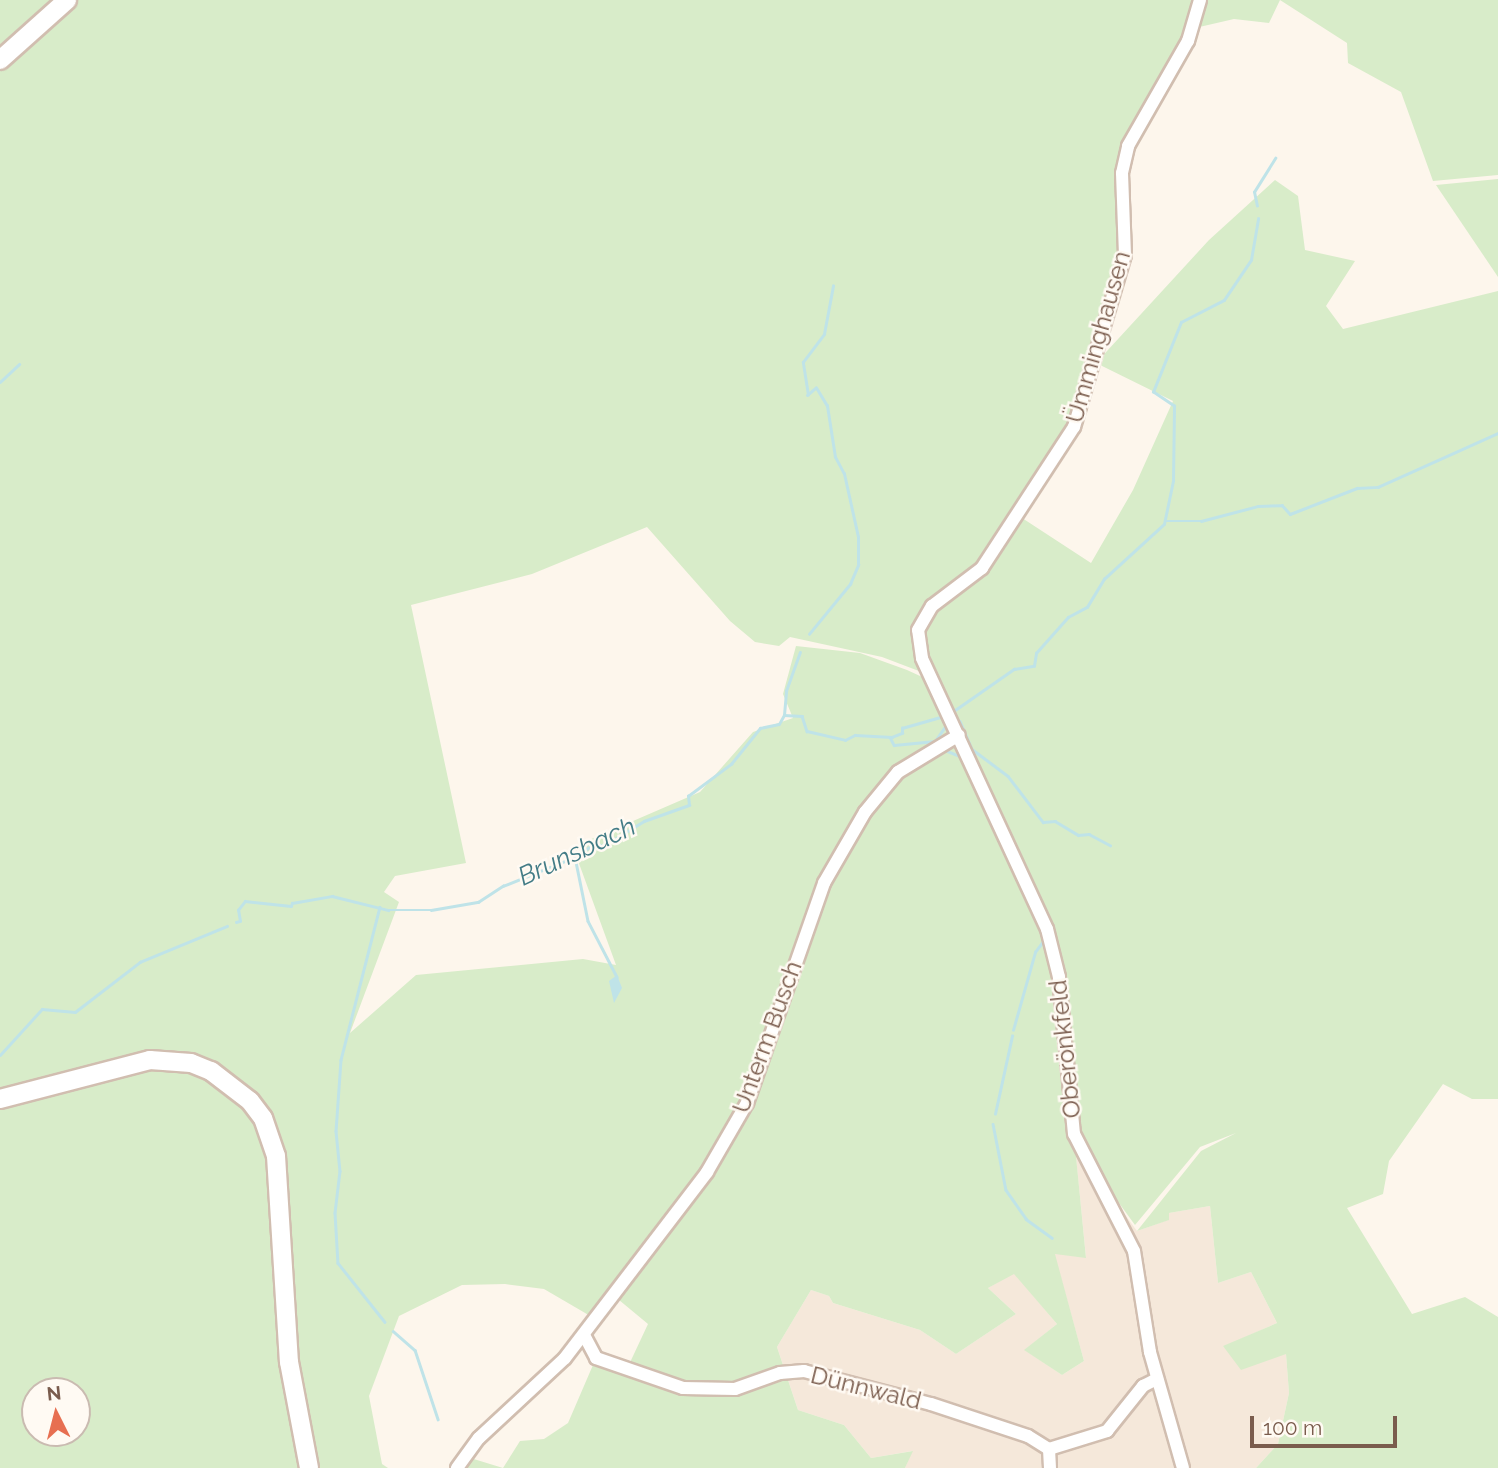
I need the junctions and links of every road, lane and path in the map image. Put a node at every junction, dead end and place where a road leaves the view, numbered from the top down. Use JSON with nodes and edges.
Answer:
{"nodes":[{"id":1,"x":67,"y":0,"type":"edge"},
{"id":2,"x":1200,"y":0,"type":"edge"},
{"id":3,"x":0,"y":60,"type":"edge"},
{"id":4,"x":919,"y":638,"type":"joint"},
{"id":5,"x":959,"y":735,"type":"junction"},
{"id":6,"x":0,"y":1099,"type":"edge"},
{"id":7,"x":584,"y":1335,"type":"junction"},
{"id":8,"x":1157,"y":1379,"type":"junction"},
{"id":9,"x":1044,"y":1445,"type":"junction"},
{"id":10,"x":309,"y":1468,"type":"edge"},
{"id":11,"x":457,"y":1468,"type":"edge"},
{"id":12,"x":1050,"y":1468,"type":"edge"},
{"id":13,"x":1183,"y":1468,"type":"edge"}],
"edges":[{"from":1,"to":3,"type":"street"},
{"from":2,"to":4,"type":"street","name":"Ümminghausen"},
{"from":4,"to":5,"type":"street","name":"Oberönkfeld"},
{"from":5,"to":7,"type":"street","name":"Unterm Busch"},
{"from":5,"to":8,"type":"street","name":"Oberönkfeld"},
{"from":6,"to":10,"type":"street"},
{"from":7,"to":9,"type":"street","name":"Dünnwald"},
{"from":7,"to":11,"type":"street","name":"Unterm Busch"},
{"from":8,"to":9,"type":"street"},
{"from":8,"to":13,"type":"street","name":"Oberönkfeld"},
{"from":9,"to":12,"type":"street"}]}
